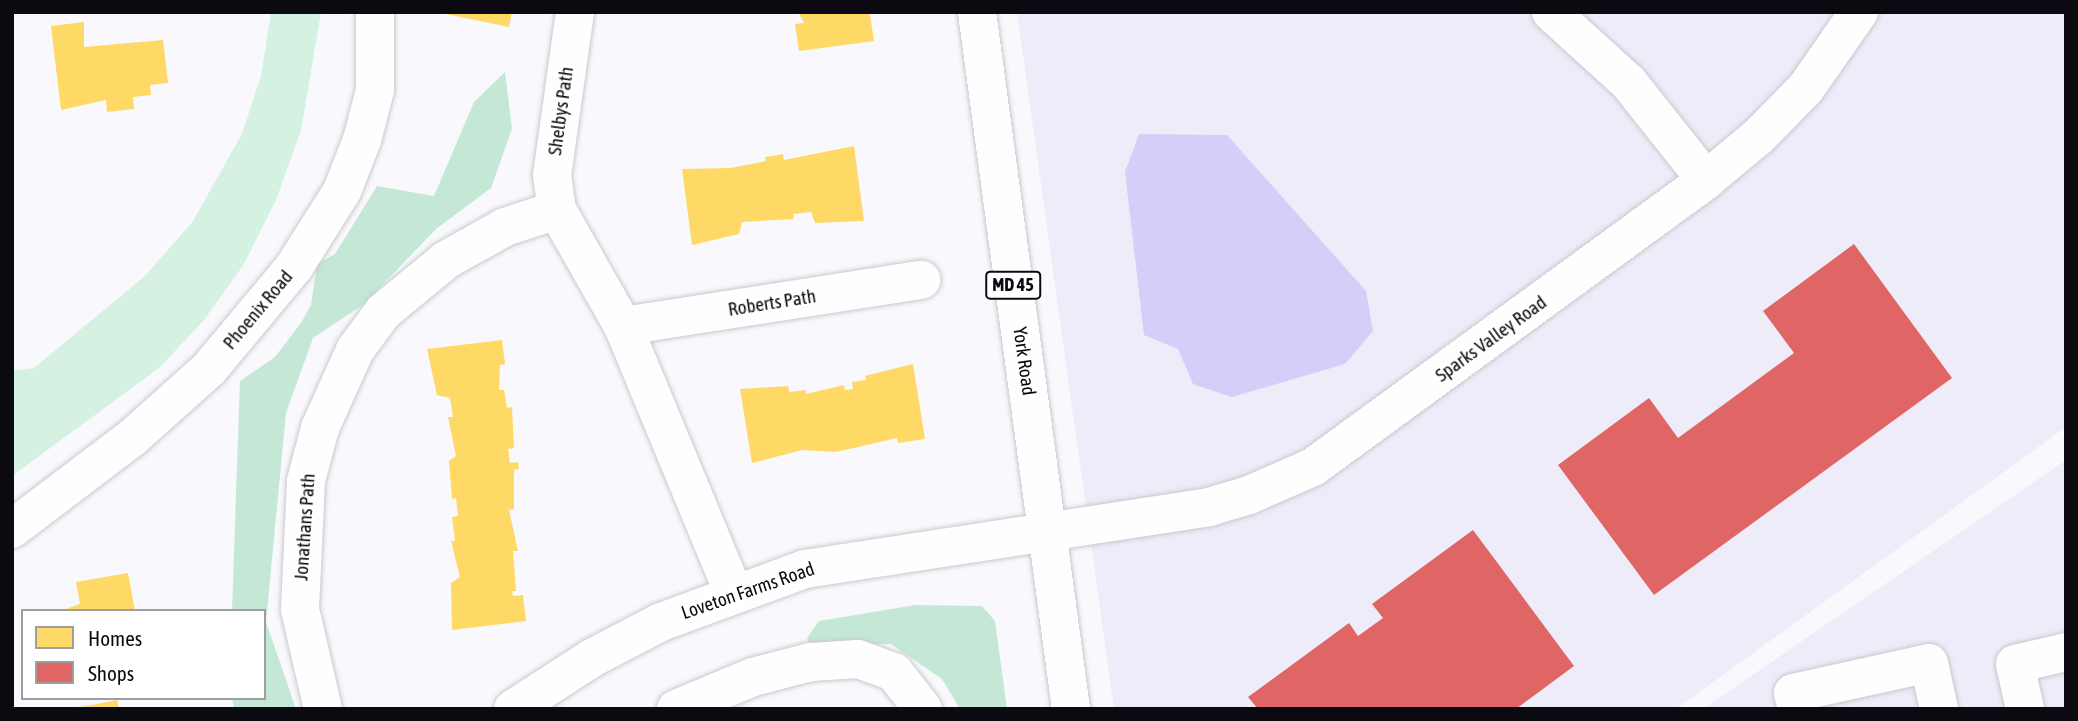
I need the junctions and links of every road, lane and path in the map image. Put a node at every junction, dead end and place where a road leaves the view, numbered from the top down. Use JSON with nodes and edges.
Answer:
{"nodes":[{"id":1,"x":375,"y":12,"type":"edge"},
{"id":2,"x":575,"y":12,"type":"edge"},
{"id":3,"x":977,"y":12,"type":"edge"},
{"id":4,"x":1551,"y":12,"type":"edge"},
{"id":5,"x":1859,"y":12,"type":"edge"},
{"id":6,"x":1706,"y":180,"type":"junction"},
{"id":7,"x":557,"y":210,"type":"junction"},
{"id":8,"x":921,"y":280,"type":"dead end"},
{"id":9,"x":623,"y":326,"type":"junction"},
{"id":10,"x":12,"y":529,"type":"edge"},
{"id":11,"x":1047,"y":534,"type":"junction"},
{"id":12,"x":733,"y":592,"type":"junction"},
{"id":13,"x":2066,"y":652,"type":"edge"},
{"id":14,"x":323,"y":709,"type":"edge"},
{"id":15,"x":513,"y":709,"type":"edge"},
{"id":16,"x":676,"y":709,"type":"edge"},
{"id":17,"x":923,"y":709,"type":"edge"},
{"id":18,"x":1070,"y":709,"type":"edge"},
{"id":19,"x":1797,"y":709,"type":"edge"},
{"id":20,"x":1939,"y":709,"type":"edge"},
{"id":21,"x":2025,"y":709,"type":"edge"}],
"edges":[{"from":1,"to":10,"type":"street","name":"Phoenix Road"},
{"from":2,"to":7,"type":"street","name":"Shelbys Path"},
{"from":3,"to":11,"type":"street","name":"York Road","number":"MD 45"},
{"from":4,"to":6,"type":"street"},
{"from":5,"to":6,"type":"street","name":"Sparks Valley Road"},
{"from":6,"to":11,"type":"street","name":"Sparks Valley Road"},
{"from":7,"to":9,"type":"street"},
{"from":7,"to":14,"type":"street","name":"Jonathans Path"},
{"from":8,"to":9,"type":"street","name":"Roberts Path"},
{"from":9,"to":12,"type":"street"},
{"from":11,"to":12,"type":"street","name":"Loveton Farms Road"},
{"from":11,"to":18,"type":"street","name":"York Road","number":"MD 45"},
{"from":12,"to":15,"type":"street","name":"Loveton Farms Road"},
{"from":13,"to":21,"type":"street"},
{"from":16,"to":17,"type":"street"},
{"from":19,"to":20,"type":"street"}]}
